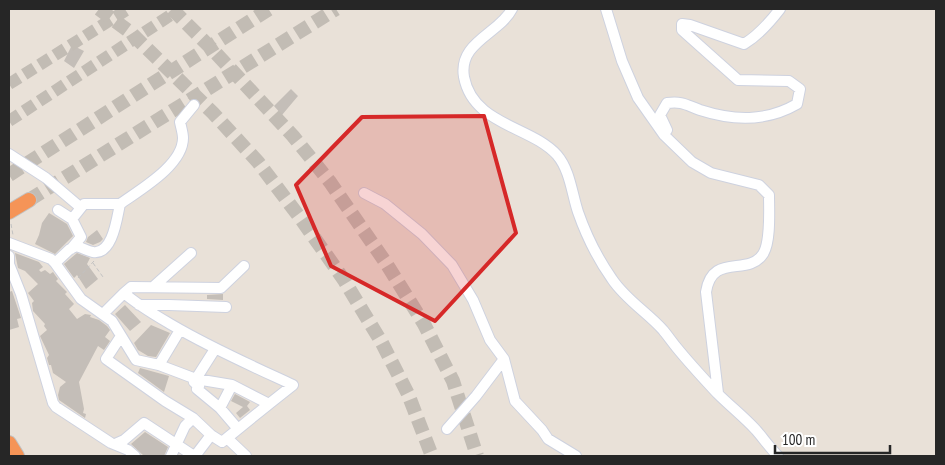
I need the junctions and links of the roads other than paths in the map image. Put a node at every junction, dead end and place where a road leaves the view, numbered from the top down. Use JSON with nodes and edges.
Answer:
{"nodes":[{"id":1,"x":512,"y":9,"type":"edge"},
{"id":2,"x":606,"y":9,"type":"edge"},
{"id":3,"x":780,"y":9,"type":"edge"},
{"id":4,"x":194,"y":105,"type":"tunnel mouth"},
{"id":5,"x":672,"y":143,"type":"junction"},
{"id":6,"x":9,"y":154,"type":"edge"},
{"id":7,"x":364,"y":193,"type":"dead end"},
{"id":8,"x":29,"y":200,"type":"tunnel mouth"},
{"id":9,"x":120,"y":204,"type":"junction"},
{"id":10,"x":80,"y":207,"type":"junction"},
{"id":11,"x":58,"y":210,"type":"dead end"},
{"id":12,"x":10,"y":218,"type":"edge"},
{"id":13,"x":72,"y":219,"type":"junction"},
{"id":14,"x":9,"y":243,"type":"edge"},
{"id":15,"x":70,"y":249,"type":"junction"},
{"id":16,"x":191,"y":253,"type":"dead end"},
{"id":17,"x":9,"y":256,"type":"edge"},
{"id":18,"x":55,"y":263,"type":"junction"},
{"id":19,"x":244,"y":266,"type":"dead end"},
{"id":20,"x":153,"y":287,"type":"junction"},
{"id":21,"x":124,"y":293,"type":"junction"},
{"id":22,"x":138,"y":306,"type":"junction"},
{"id":23,"x":226,"y":307,"type":"dead end"},
{"id":24,"x":102,"y":314,"type":"junction"},
{"id":25,"x":180,"y":330,"type":"junction"},
{"id":26,"x":122,"y":336,"type":"junction"},
{"id":27,"x":215,"y":349,"type":"junction"},
{"id":28,"x":504,"y":359,"type":"junction"},
{"id":29,"x":159,"y":365,"type":"junction"},
{"id":30,"x":196,"y":379,"type":"junction"},
{"id":31,"x":232,"y":385,"type":"junction"},
{"id":32,"x":718,"y":394,"type":"junction"},
{"id":33,"x":269,"y":404,"type":"junction"},
{"id":34,"x":220,"y":408,"type":"junction"},
{"id":35,"x":193,"y":418,"type":"junction"},
{"id":36,"x":238,"y":429,"type":"junction"},
{"id":37,"x":447,"y":429,"type":"dead end"},
{"id":38,"x":211,"y":435,"type":"junction"},
{"id":39,"x":227,"y":438,"type":"junction"},
{"id":40,"x":9,"y":443,"type":"edge"},
{"id":41,"x":115,"y":444,"type":"junction"},
{"id":42,"x":178,"y":445,"type":"junction"},
{"id":43,"x":17,"y":456,"type":"edge"},
{"id":44,"x":135,"y":456,"type":"edge"},
{"id":45,"x":172,"y":456,"type":"edge"},
{"id":46,"x":194,"y":456,"type":"edge"},
{"id":47,"x":246,"y":456,"type":"edge"},
{"id":48,"x":576,"y":456,"type":"edge"},
{"id":49,"x":778,"y":456,"type":"edge"}],
"edges":[{"from":1,"to":32,"type":"street"},
{"from":2,"to":5,"type":"street"},
{"from":3,"to":5,"type":"street"},
{"from":4,"to":9,"type":"street"},
{"from":5,"to":32,"type":"street"},
{"from":6,"to":10,"type":"street"},
{"from":7,"to":28,"type":"street"},
{"from":8,"to":12,"type":"highway"},
{"from":9,"to":10,"type":"street"},
{"from":9,"to":15,"type":"street"},
{"from":10,"to":13,"type":"street"},
{"from":11,"to":13,"type":"street"},
{"from":13,"to":15,"type":"street"},
{"from":14,"to":18,"type":"street"},
{"from":15,"to":18,"type":"street"},
{"from":16,"to":20,"type":"street"},
{"from":17,"to":41,"type":"street"},
{"from":18,"to":24,"type":"street"},
{"from":19,"to":20,"type":"street"},
{"from":20,"to":21,"type":"street"},
{"from":21,"to":22,"type":"street"},
{"from":21,"to":24,"type":"street"},
{"from":22,"to":23,"type":"street"},
{"from":22,"to":25,"type":"street"},
{"from":24,"to":26,"type":"street"},
{"from":25,"to":27,"type":"street"},
{"from":25,"to":29,"type":"street"},
{"from":26,"to":29,"type":"street"},
{"from":26,"to":35,"type":"street"},
{"from":27,"to":30,"type":"street"},
{"from":27,"to":33,"type":"street"},
{"from":28,"to":37,"type":"street"},
{"from":28,"to":48,"type":"street"},
{"from":29,"to":30,"type":"street"},
{"from":30,"to":31,"type":"street"},
{"from":30,"to":34,"type":"street"},
{"from":31,"to":33,"type":"street"},
{"from":31,"to":34,"type":"street"},
{"from":32,"to":49,"type":"street"},
{"from":33,"to":36,"type":"street"},
{"from":34,"to":36,"type":"street"},
{"from":35,"to":38,"type":"street"},
{"from":35,"to":42,"type":"street"},
{"from":36,"to":39,"type":"street"},
{"from":38,"to":39,"type":"street"},
{"from":38,"to":46,"type":"street"},
{"from":39,"to":47,"type":"street"},
{"from":40,"to":43,"type":"highway"},
{"from":41,"to":42,"type":"street"},
{"from":41,"to":44,"type":"street"},
{"from":42,"to":45,"type":"street"},
{"from":42,"to":46,"type":"street"}]}
